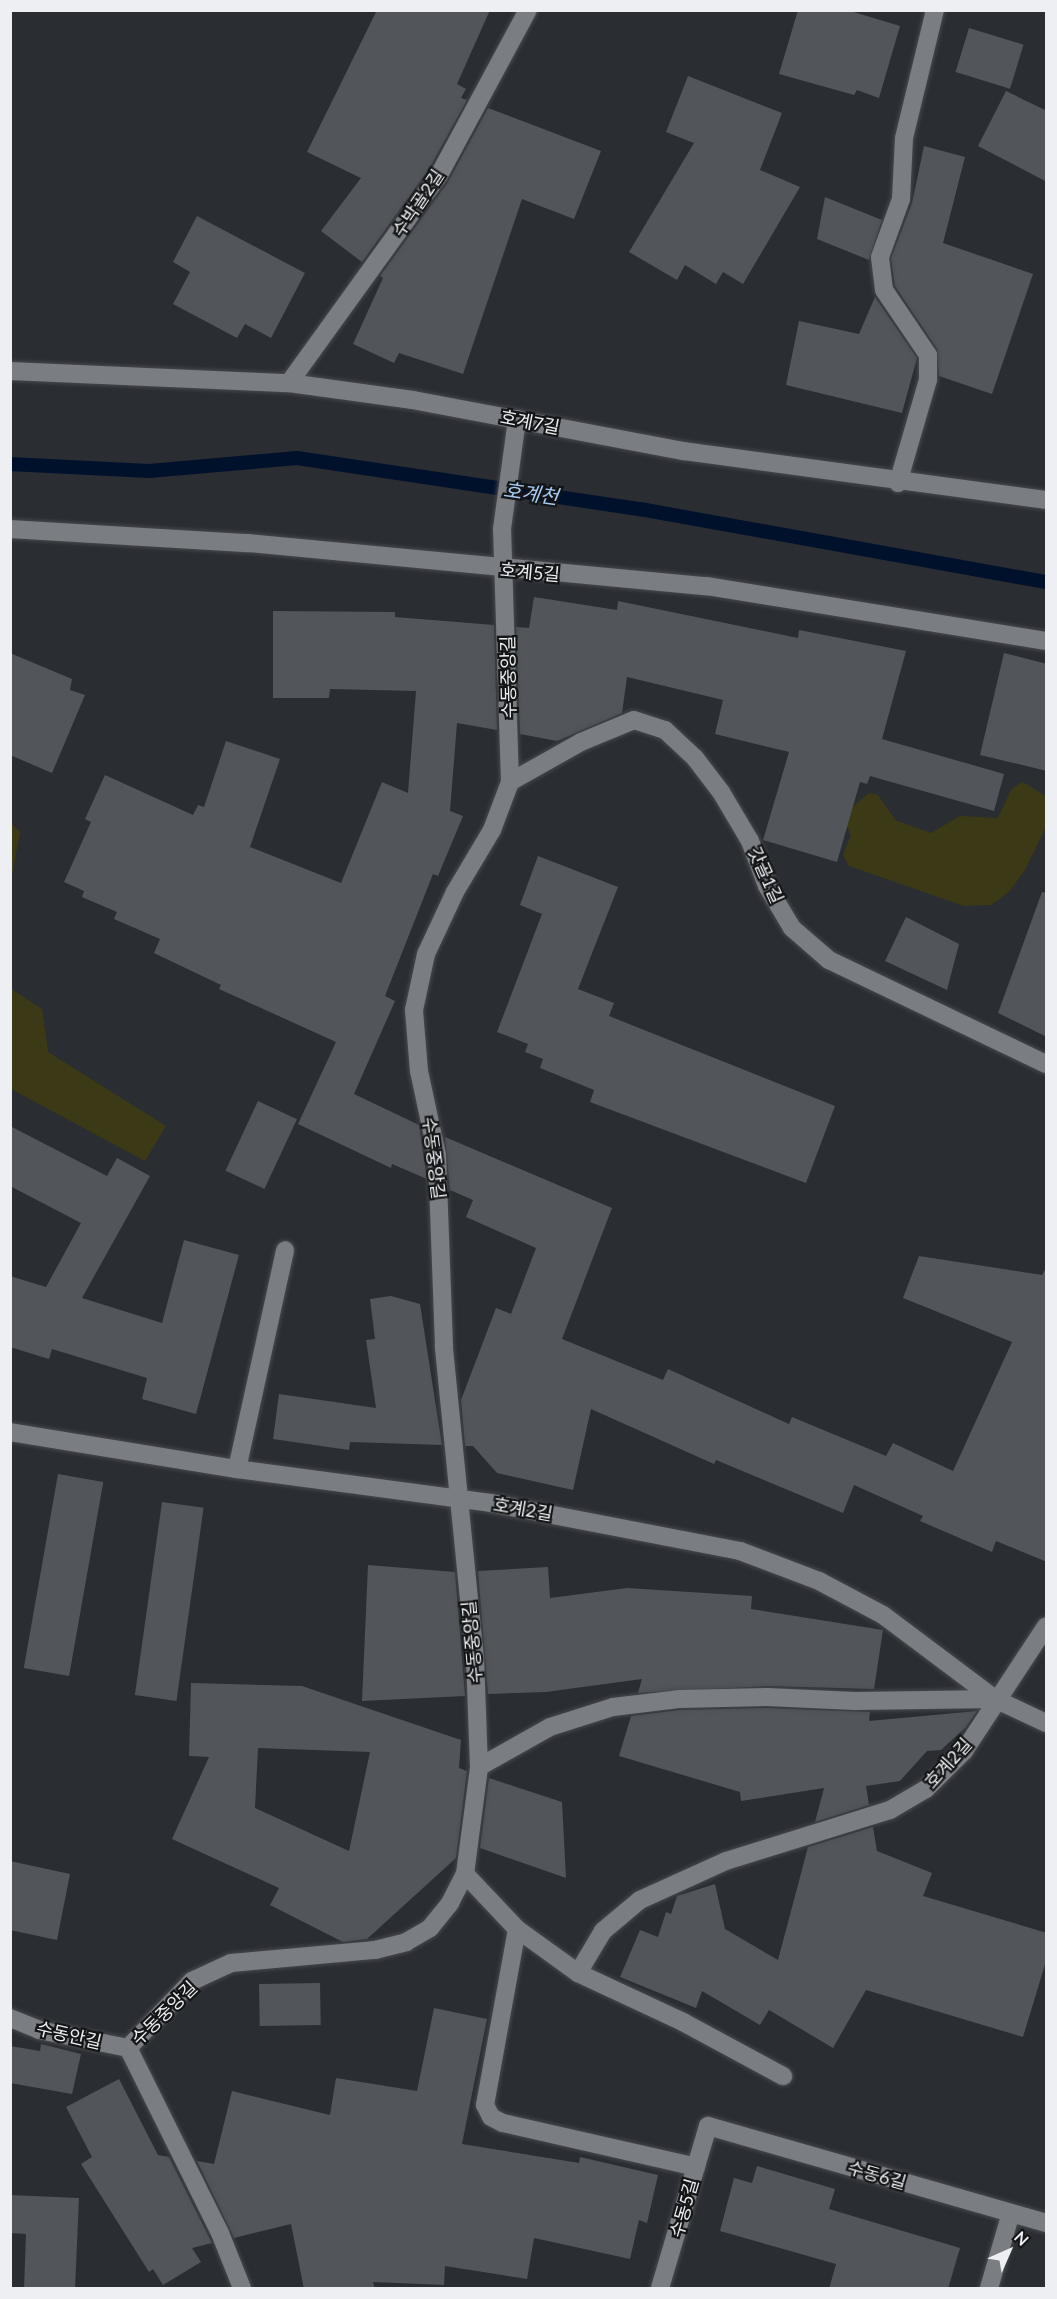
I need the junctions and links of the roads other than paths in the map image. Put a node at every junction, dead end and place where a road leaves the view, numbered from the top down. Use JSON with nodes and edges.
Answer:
{"nodes":[{"id":1,"x":528,"y":10,"type":"edge"},
{"id":2,"x":935,"y":10,"type":"edge"},
{"id":3,"x":10,"y":371,"type":"edge"},
{"id":4,"x":289,"y":383,"type":"junction"},
{"id":5,"x":517,"y":419,"type":"junction"},
{"id":6,"x":898,"y":483,"type":"junction"},
{"id":7,"x":1047,"y":500,"type":"edge"},
{"id":8,"x":10,"y":529,"type":"edge"},
{"id":9,"x":506,"y":570,"type":"junction"},
{"id":10,"x":1047,"y":641,"type":"edge"},
{"id":11,"x":510,"y":782,"type":"junction"},
{"id":12,"x":1047,"y":1064,"type":"edge"},
{"id":13,"x":285,"y":1250,"type":"dead end"},
{"id":14,"x":10,"y":1432,"type":"edge"},
{"id":15,"x":237,"y":1469,"type":"junction"},
{"id":16,"x":458,"y":1499,"type":"junction"},
{"id":17,"x":1047,"y":1626,"type":"edge"},
{"id":18,"x":995,"y":1699,"type":"junction"},
{"id":19,"x":1047,"y":1723,"type":"edge"},
{"id":20,"x":479,"y":1767,"type":"junction"},
{"id":21,"x":465,"y":1874,"type":"junction"},
{"id":22,"x":517,"y":1929,"type":"junction"},
{"id":23,"x":578,"y":1974,"type":"junction"},
{"id":24,"x":10,"y":2018,"type":"edge"},
{"id":25,"x":128,"y":2048,"type":"junction"},
{"id":26,"x":783,"y":2076,"type":"dead end"},
{"id":27,"x":708,"y":2126,"type":"joint"},
{"id":28,"x":696,"y":2167,"type":"junction"},
{"id":29,"x":1011,"y":2214,"type":"junction"},
{"id":30,"x":1047,"y":2223,"type":"edge"},
{"id":31,"x":242,"y":2289,"type":"edge"},
{"id":32,"x":660,"y":2289,"type":"edge"},
{"id":33,"x":989,"y":2289,"type":"edge"}],
"edges":[{"from":1,"to":4,"type":"street","name":"수박골2길"},
{"from":2,"to":6,"type":"street"},
{"from":3,"to":4,"type":"street","name":"호계7길"},
{"from":4,"to":5,"type":"street","name":"호계7길"},
{"from":5,"to":6,"type":"street","name":"호계7길"},
{"from":5,"to":9,"type":"street","name":"수동중앙길"},
{"from":6,"to":7,"type":"street","name":"호계7길"},
{"from":8,"to":9,"type":"street","name":"호계5길"},
{"from":9,"to":10,"type":"street","name":"호계5길"},
{"from":9,"to":11,"type":"street","name":"수동중앙길"},
{"from":11,"to":12,"type":"street","name":"갓골1길"},
{"from":11,"to":16,"type":"street","name":"수동중앙길"},
{"from":13,"to":15,"type":"street"},
{"from":14,"to":15,"type":"street","name":"호계2길"},
{"from":15,"to":16,"type":"street","name":"호계2길"},
{"from":16,"to":18,"type":"street","name":"호계2길"},
{"from":16,"to":20,"type":"street","name":"수동중앙길"},
{"from":17,"to":18,"type":"street","name":"호계2길"},
{"from":18,"to":19,"type":"street","name":"호계2길"},
{"from":18,"to":20,"type":"street"},
{"from":18,"to":23,"type":"street","name":"호계2길"},
{"from":20,"to":21,"type":"street","name":"수동중앙길"},
{"from":21,"to":22,"type":"street"},
{"from":21,"to":25,"type":"street","name":"수동중앙길"},
{"from":22,"to":23,"type":"street"},
{"from":22,"to":28,"type":"street"},
{"from":23,"to":26,"type":"street"},
{"from":24,"to":25,"type":"street","name":"수동안길"},
{"from":25,"to":31,"type":"street","name":"수동중앙길"},
{"from":27,"to":28,"type":"street","name":"수동5길"},
{"from":27,"to":29,"type":"street","name":"수동6길"},
{"from":28,"to":32,"type":"street","name":"수동5길"},
{"from":29,"to":30,"type":"street","name":"수동6길"},
{"from":29,"to":33,"type":"street"}]}
